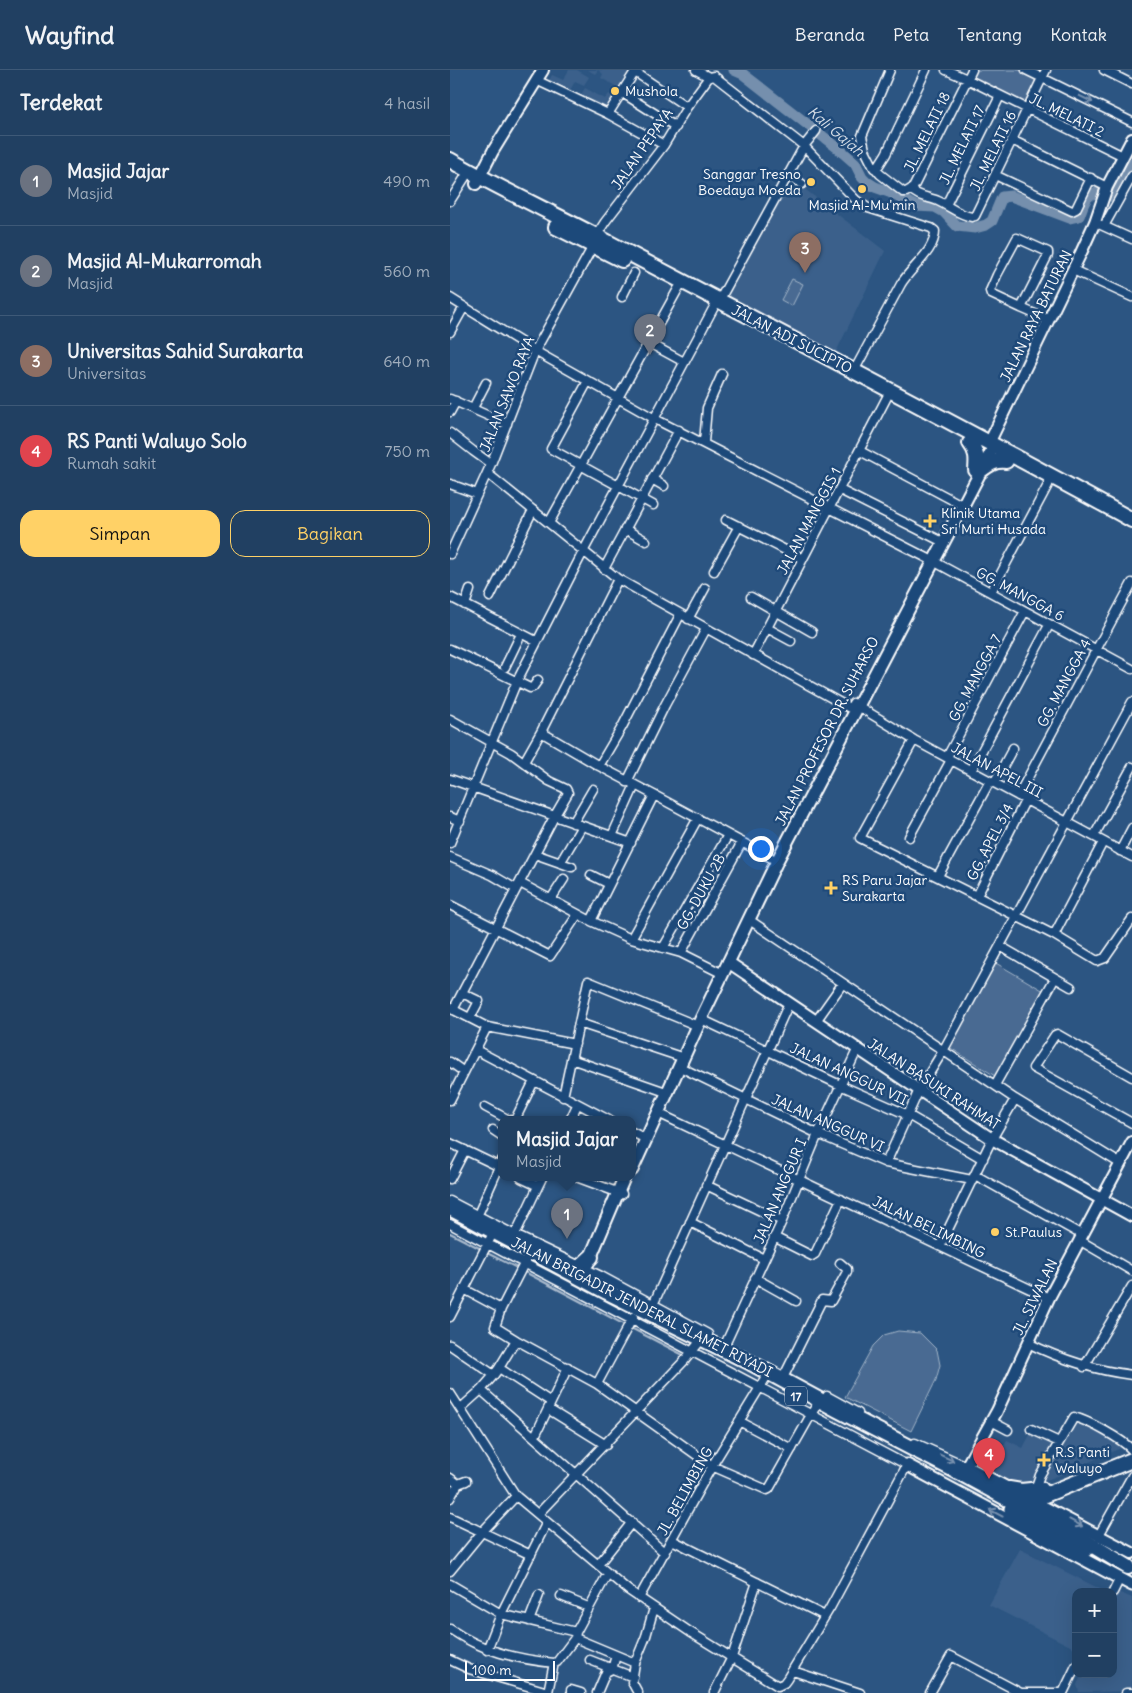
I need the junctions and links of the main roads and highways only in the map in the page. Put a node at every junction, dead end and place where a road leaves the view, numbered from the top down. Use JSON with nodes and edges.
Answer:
{"nodes":[{"id":1,"x":450,"y":160,"type":"edge"},
{"id":2,"x":450,"y":170,"type":"edge"},
{"id":3,"x":473,"y":178,"type":"junction"},
{"id":4,"x":595,"y":241,"type":"junction"},
{"id":5,"x":716,"y":304,"type":"junction"},
{"id":6,"x":970,"y":443,"type":"junction"},
{"id":7,"x":990,"y":446,"type":"junction"},
{"id":8,"x":1006,"y":461,"type":"junction"},
{"id":9,"x":978,"y":470,"type":"junction"},
{"id":10,"x":1132,"y":520,"type":"edge"},
{"id":11,"x":1132,"y":529,"type":"edge"},
{"id":12,"x":931,"y":560,"type":"junction"},
{"id":13,"x":776,"y":860,"type":"junction"},
{"id":14,"x":726,"y":961,"type":"junction"},
{"id":15,"x":681,"y":1060,"type":"junction"},
{"id":16,"x":640,"y":1136,"type":"edge"},
{"id":17,"x":636,"y":1153,"type":"edge"},
{"id":18,"x":623,"y":1181,"type":"edge"},
{"id":19,"x":627,"y":1181,"type":"edge"},
{"id":20,"x":620,"y":1193,"type":"junction"},
{"id":21,"x":450,"y":1208,"type":"edge"},
{"id":22,"x":450,"y":1215,"type":"edge"},
{"id":23,"x":587,"y":1273,"type":"junction"},
{"id":24,"x":712,"y":1349,"type":"junction"},
{"id":25,"x":1132,"y":1451,"type":"edge"},
{"id":26,"x":1132,"y":1460,"type":"edge"},
{"id":27,"x":907,"y":1466,"type":"junction"},
{"id":28,"x":1101,"y":1469,"type":"junction"},
{"id":29,"x":1062,"y":1487,"type":"junction"},
{"id":30,"x":1022,"y":1498,"type":"junction"},
{"id":31,"x":1059,"y":1526,"type":"junction"},
{"id":32,"x":1129,"y":1573,"type":"edge"}],
"edges":[{"from":1,"to":3,"type":"highway","name":"JALAN ADI SUCIPTO"},
{"from":2,"to":3,"type":"highway","name":"JALAN ADI SUCIPTO"},
{"from":3,"to":4,"type":"highway","name":"JALAN ADI SUCIPTO"},
{"from":4,"to":5,"type":"highway","name":"JALAN ADI SUCIPTO"},
{"from":4,"to":5,"type":"highway","name":"JALAN ADI SUCIPTO"},
{"from":5,"to":6,"type":"highway","name":"JALAN ADI SUCIPTO"},
{"from":5,"to":7,"type":"highway","name":"JALAN ADI SUCIPTO"},
{"from":6,"to":7,"type":"highway","name":"JALAN ADI SUCIPTO"},
{"from":6,"to":9,"type":"highway"},
{"from":7,"to":8,"type":"highway","name":"JALAN ADI SUCIPTO"},
{"from":7,"to":9,"type":"main road","name":"JALAN PROFESOR DR. SUHARSO"},
{"from":7,"to":10,"type":"highway","name":"JALAN ADI SUCIPTO"},
{"from":8,"to":9,"type":"highway"},
{"from":8,"to":11,"type":"highway","name":"JALAN ADI SUCIPTO"},
{"from":9,"to":12,"type":"main road","name":"JALAN PROFESOR DR. SUHARSO"},
{"from":9,"to":12,"type":"main road","name":"JALAN PROFESOR DR. SUHARSO"},
{"from":12,"to":13,"type":"main road","name":"JALAN PROFESOR DR. SUHARSO"},
{"from":13,"to":14,"type":"main road","name":"JALAN PROFESOR DR. SUHARSO"},
{"from":13,"to":14,"type":"main road","name":"JALAN PROFESOR DR. SUHARSO"},
{"from":14,"to":15,"type":"main road","name":"JALAN PROFESOR DR. SUHARSO"},
{"from":15,"to":16,"type":"main road","name":"JALAN PROFESOR DR. SUHARSO"},
{"from":15,"to":16,"type":"main road","name":"JALAN PROFESOR DR. SUHARSO"},
{"from":16,"to":17,"type":"main road","name":"JALAN PROFESOR DR. SUHARSO"},
{"from":18,"to":20,"type":"main road"},
{"from":19,"to":20,"type":"main road"},
{"from":20,"to":23,"type":"main road"},
{"from":21,"to":23,"type":"highway","name":"JALAN BRIGADIR JENDERAL SLAMET RIYADI","number":"17"},
{"from":22,"to":23,"type":"highway","name":"JALAN BRIGADIR JENDERAL SLAMET RIYADI","number":"17"},
{"from":23,"to":24,"type":"highway","name":"JALAN BRIGADIR JENDERAL SLAMET RIYADI","number":"17"},
{"from":23,"to":24,"type":"highway","name":"JALAN BRIGADIR JENDERAL SLAMET RIYADI","number":"17"},
{"from":24,"to":27,"type":"highway","name":"JALAN BRIGADIR JENDERAL SLAMET RIYADI","number":"17"},
{"from":24,"to":30,"type":"highway","name":"JALAN BRIGADIR JENDERAL SLAMET RIYADI","number":"17"},
{"from":25,"to":28,"type":"highway"},
{"from":26,"to":28,"type":"highway"},
{"from":27,"to":30,"type":"highway","name":"JALAN BRIGADIR JENDERAL SLAMET RIYADI","number":"17"},
{"from":32,"to":27,"type":"main road","one_way":true},
{"from":28,"to":29,"type":"highway"},
{"from":28,"to":30,"type":"highway"},
{"from":29,"to":30,"type":"highway"},
{"from":29,"to":31,"type":"highway"},
{"from":30,"to":31,"type":"highway"},
{"from":30,"to":32,"type":"main road"},
{"from":31,"to":32,"type":"highway"}]}
